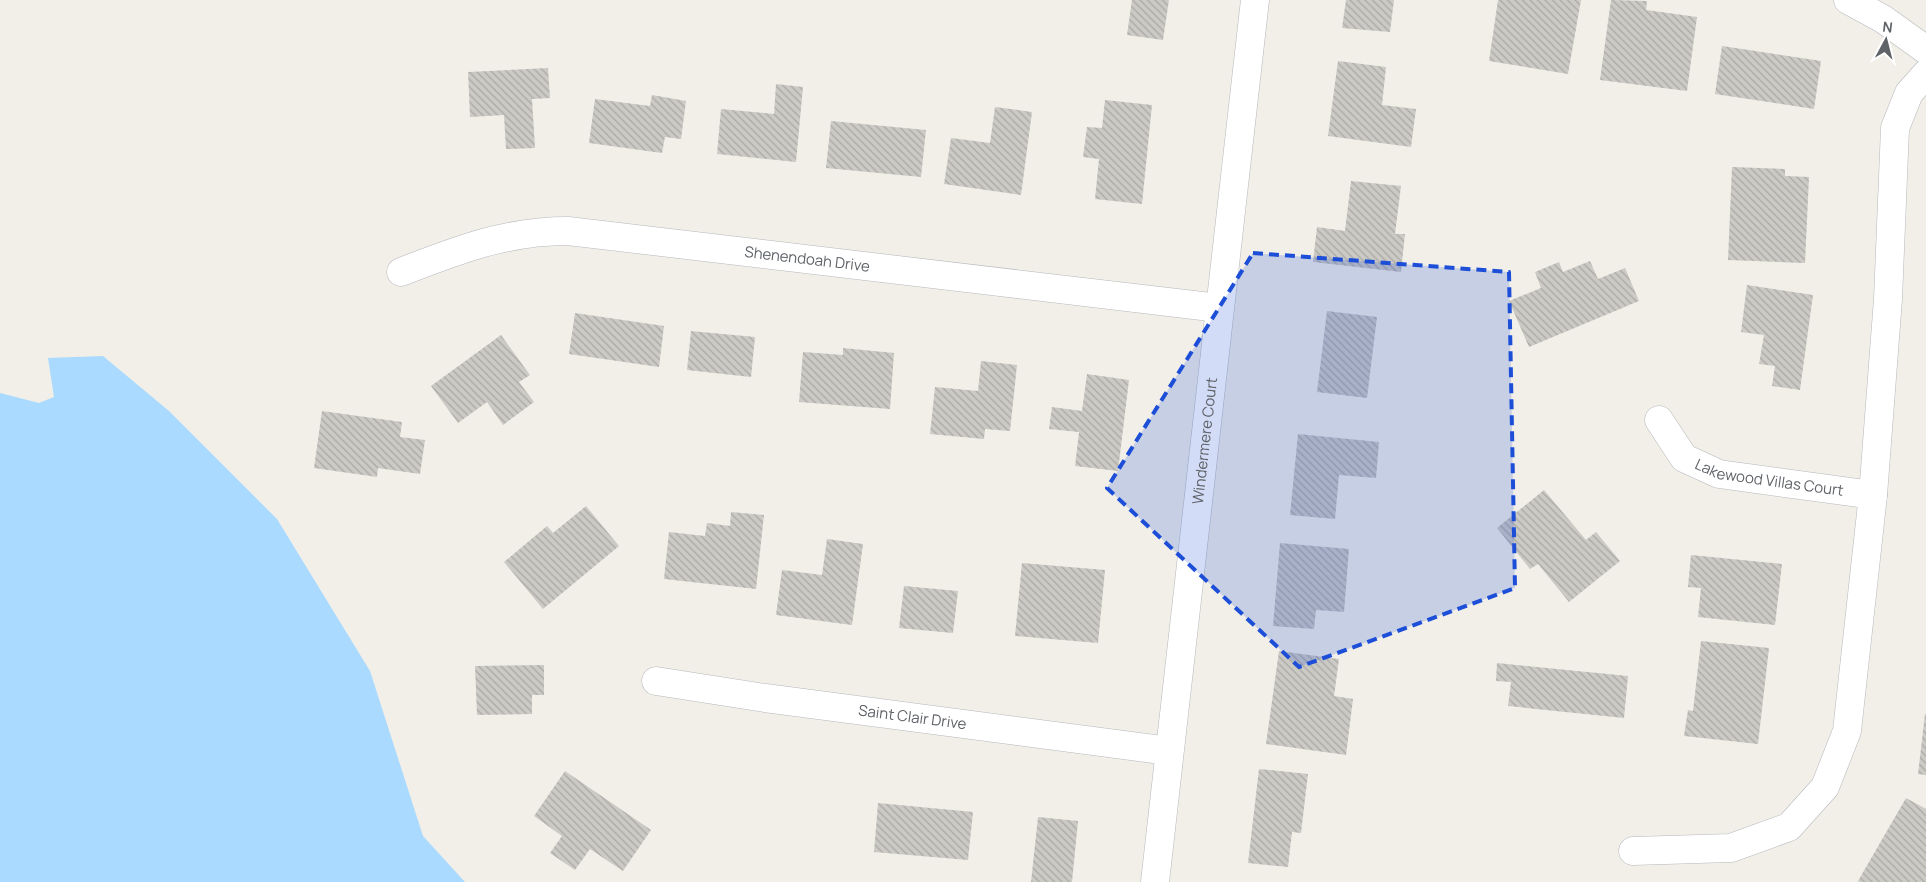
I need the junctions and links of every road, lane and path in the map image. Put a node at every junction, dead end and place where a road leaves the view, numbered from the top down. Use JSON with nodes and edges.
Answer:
{"nodes":[{"id":1,"x":1255,"y":0,"type":"edge"},
{"id":2,"x":1848,"y":0,"type":"edge"},
{"id":3,"x":1926,"y":50,"type":"edge"},
{"id":4,"x":1926,"y":74,"type":"edge"},
{"id":5,"x":401,"y":272,"type":"dead end"},
{"id":6,"x":1219,"y":308,"type":"junction"},
{"id":7,"x":1659,"y":420,"type":"dead end"},
{"id":8,"x":1873,"y":495,"type":"junction"},
{"id":9,"x":656,"y":681,"type":"dead end"},
{"id":10,"x":1168,"y":751,"type":"junction"},
{"id":11,"x":1633,"y":852,"type":"dead end"},
{"id":12,"x":1155,"y":882,"type":"edge"}],
"edges":[{"from":1,"to":6,"type":"street","name":"Windermere Court"},
{"from":2,"to":3,"type":"street"},
{"from":4,"to":8,"type":"street"},
{"from":5,"to":6,"type":"street","name":"Shenendoah Drive"},
{"from":6,"to":10,"type":"street","name":"Windermere Court"},
{"from":7,"to":8,"type":"street","name":"Lakewood Villas Court"},
{"from":8,"to":11,"type":"street"},
{"from":9,"to":10,"type":"street","name":"Saint Clair Drive"},
{"from":10,"to":12,"type":"street","name":"Windermere Court"}]}
